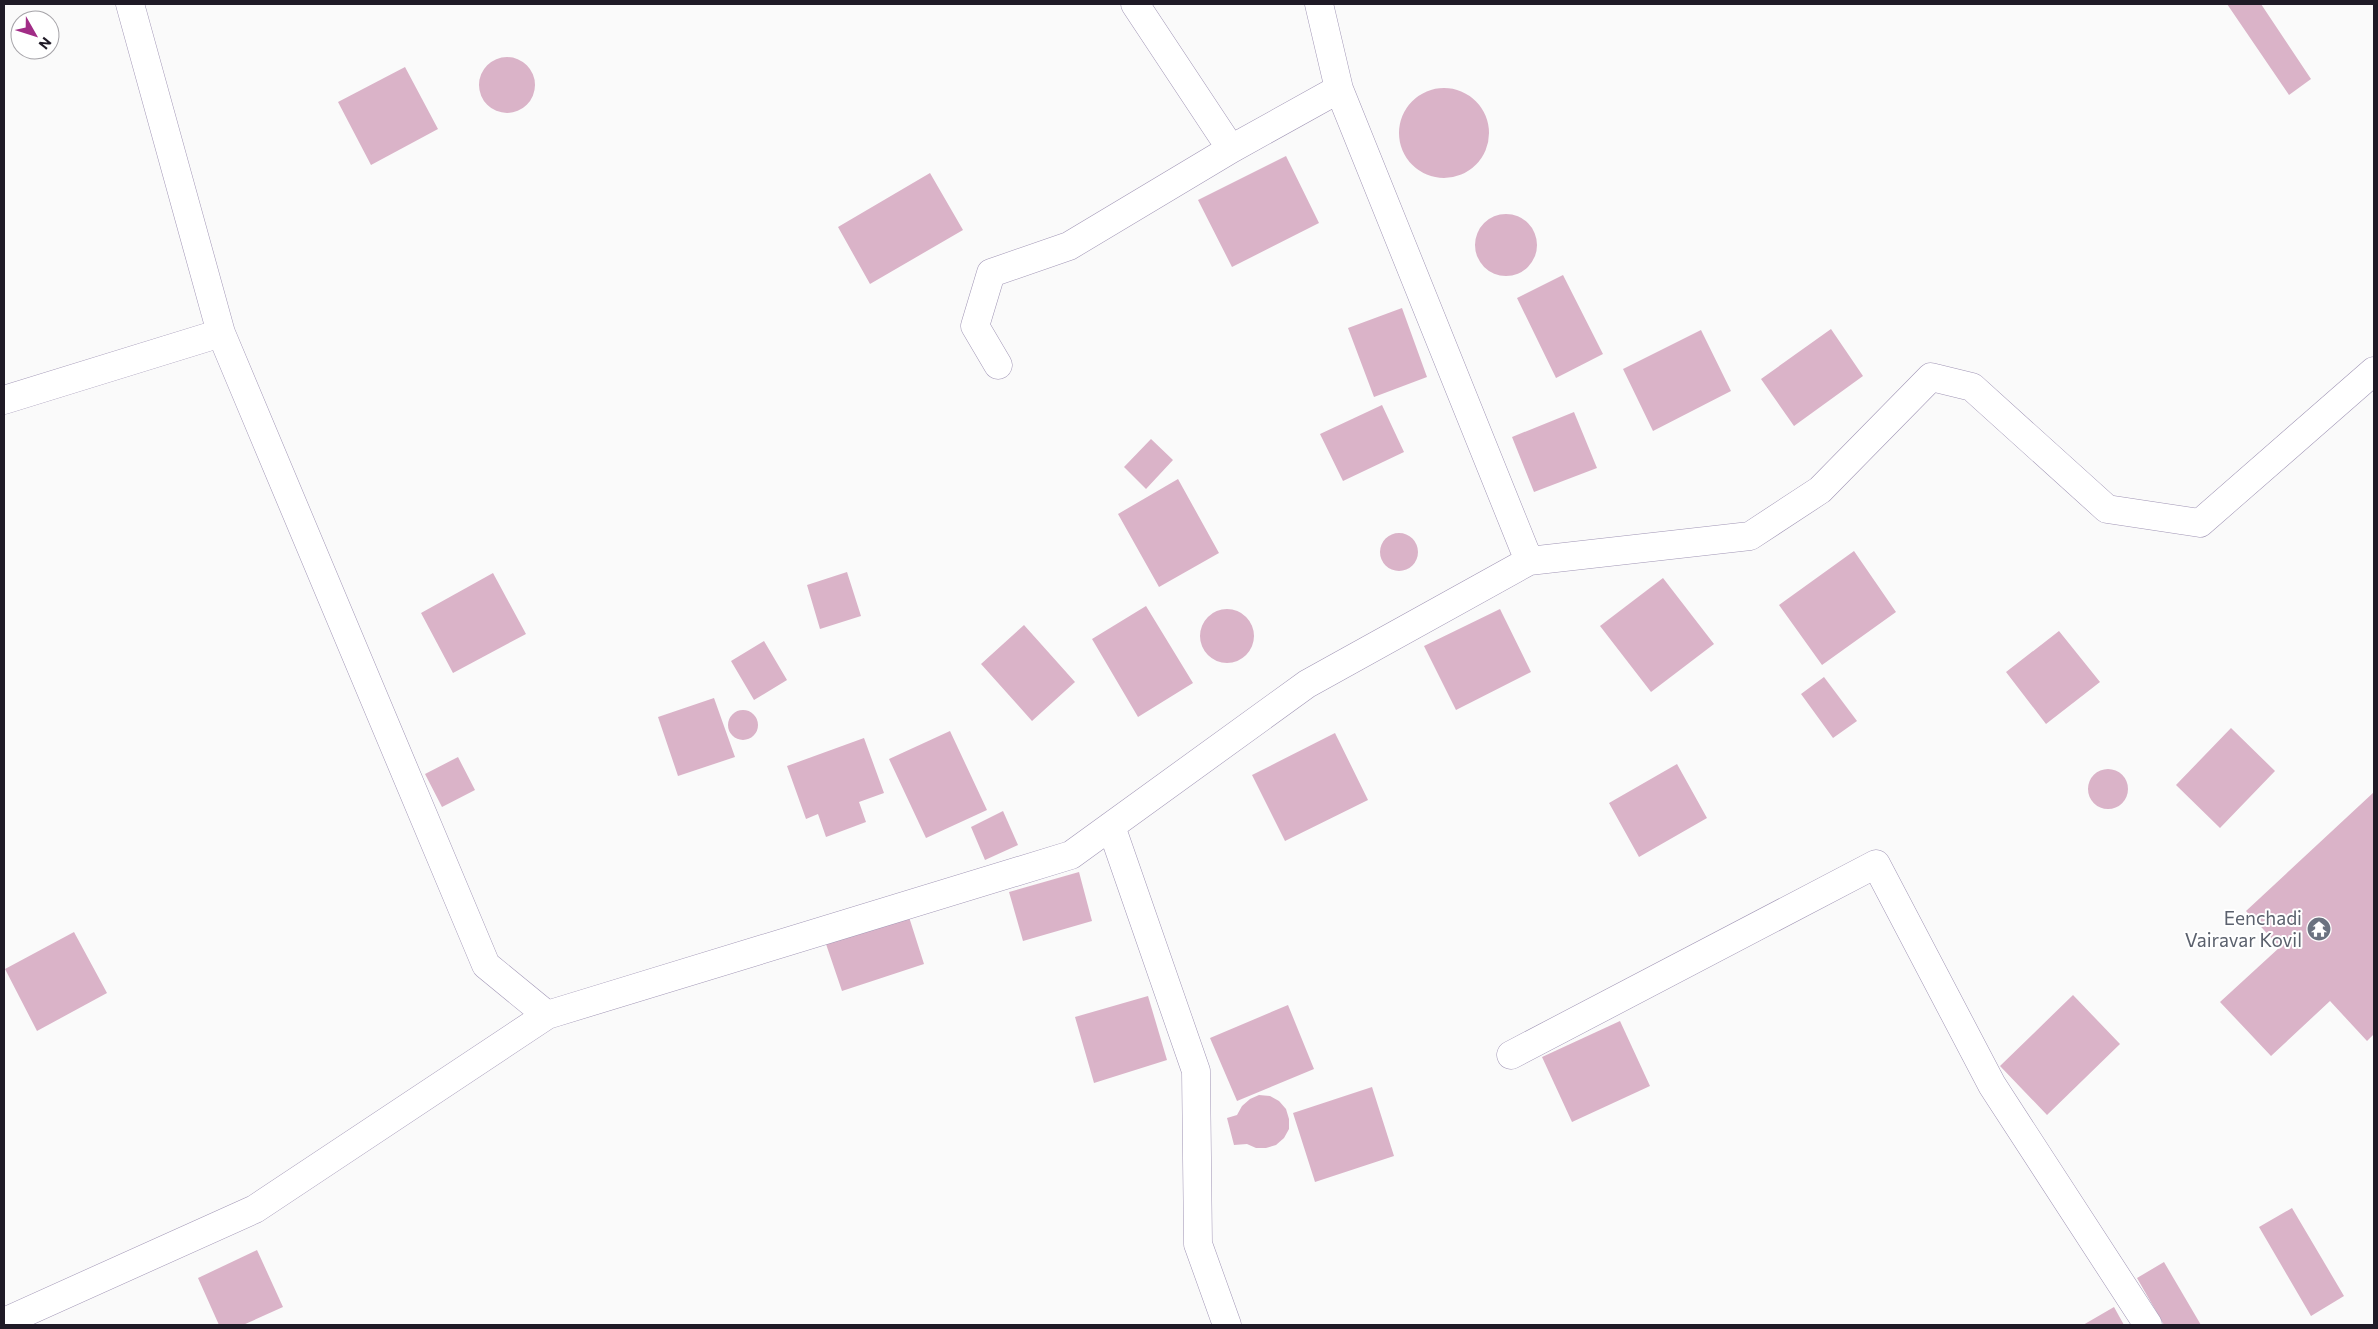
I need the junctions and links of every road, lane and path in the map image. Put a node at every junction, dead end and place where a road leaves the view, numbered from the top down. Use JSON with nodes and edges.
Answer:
{"nodes":[{"id":1,"x":130,"y":4,"type":"edge"},
{"id":2,"x":1135,"y":4,"type":"edge"},
{"id":3,"x":1319,"y":4,"type":"edge"},
{"id":4,"x":1340,"y":89,"type":"junction"},
{"id":5,"x":1231,"y":149,"type":"junction"},
{"id":6,"x":221,"y":333,"type":"junction"},
{"id":7,"x":998,"y":365,"type":"dead end"},
{"id":8,"x":2374,"y":371,"type":"edge"},
{"id":9,"x":4,"y":400,"type":"edge"},
{"id":10,"x":1529,"y":561,"type":"junction"},
{"id":11,"x":1111,"y":826,"type":"junction"},
{"id":12,"x":546,"y":1015,"type":"junction"},
{"id":13,"x":1511,"y":1055,"type":"dead end"},
{"id":14,"x":4,"y":1322,"type":"edge"},
{"id":15,"x":1227,"y":1325,"type":"edge"},
{"id":16,"x":2148,"y":1325,"type":"edge"}],
"edges":[{"from":1,"to":6,"type":"street"},
{"from":2,"to":5,"type":"street"},
{"from":3,"to":4,"type":"street"},
{"from":4,"to":5,"type":"street"},
{"from":4,"to":10,"type":"street"},
{"from":5,"to":7,"type":"street"},
{"from":6,"to":9,"type":"street"},
{"from":6,"to":12,"type":"street"},
{"from":8,"to":10,"type":"street"},
{"from":10,"to":11,"type":"street"},
{"from":11,"to":12,"type":"street"},
{"from":11,"to":15,"type":"street"},
{"from":12,"to":14,"type":"street"},
{"from":13,"to":16,"type":"street"}]}
